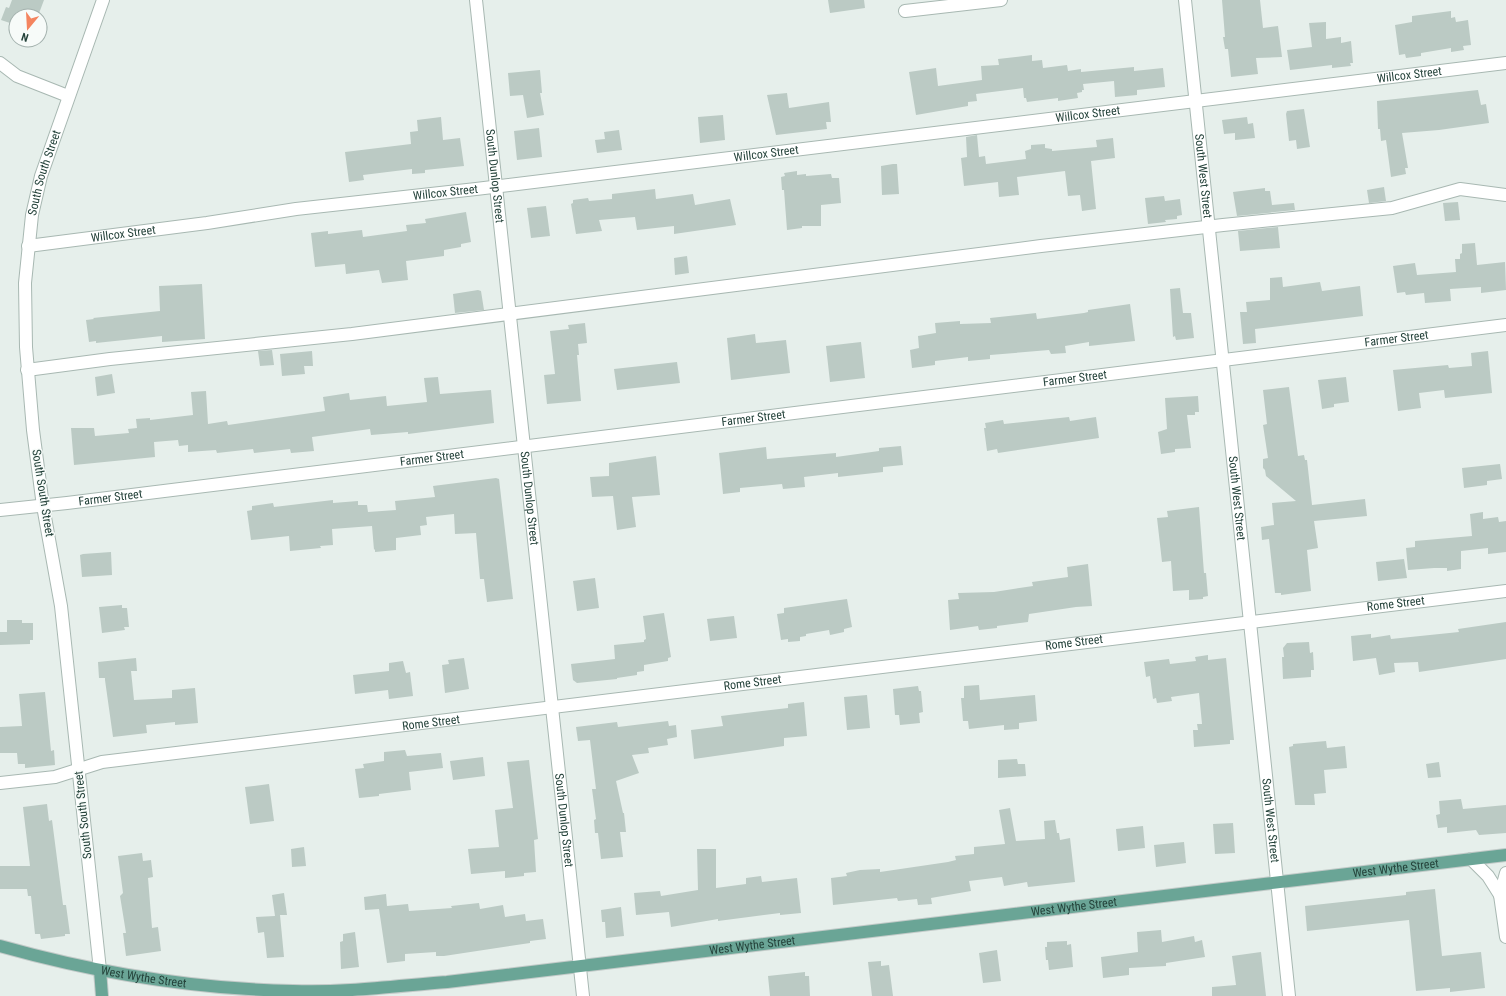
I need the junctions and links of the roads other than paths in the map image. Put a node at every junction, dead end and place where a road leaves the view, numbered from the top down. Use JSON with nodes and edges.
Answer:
{"nodes":[{"id":1,"x":103,"y":0,"type":"edge"},
{"id":2,"x":476,"y":0,"type":"edge"},
{"id":3,"x":1001,"y":0,"type":"edge"},
{"id":4,"x":1185,"y":0,"type":"edge"},
{"id":5,"x":905,"y":11,"type":"dead end"},
{"id":6,"x":0,"y":62,"type":"edge"},
{"id":7,"x":1506,"y":63,"type":"edge"},
{"id":8,"x":68,"y":96,"type":"junction"},
{"id":9,"x":1194,"y":100,"type":"junction"},
{"id":10,"x":496,"y":185,"type":"junction"},
{"id":11,"x":1506,"y":195,"type":"edge"},
{"id":12,"x":1208,"y":227,"type":"junction"},
{"id":13,"x":28,"y":246,"type":"junction"},
{"id":14,"x":509,"y":314,"type":"junction"},
{"id":15,"x":1506,"y":325,"type":"edge"},
{"id":16,"x":1221,"y":360,"type":"junction"},
{"id":17,"x":27,"y":370,"type":"junction"},
{"id":18,"x":524,"y":446,"type":"junction"},
{"id":19,"x":43,"y":506,"type":"junction"},
{"id":20,"x":0,"y":510,"type":"edge"},
{"id":21,"x":1506,"y":591,"type":"edge"},
{"id":22,"x":1249,"y":621,"type":"junction"},
{"id":23,"x":553,"y":708,"type":"junction"},
{"id":24,"x":78,"y":770,"type":"junction"},
{"id":25,"x":0,"y":783,"type":"edge"},
{"id":26,"x":1506,"y":855,"type":"edge"},
{"id":27,"x":1472,"y":859,"type":"junction"},
{"id":28,"x":1506,"y":873,"type":"edge"},
{"id":29,"x":1277,"y":882,"type":"junction"},
{"id":30,"x":1500,"y":895,"type":"junction"},
{"id":31,"x":1506,"y":937,"type":"edge"},
{"id":32,"x":0,"y":946,"type":"edge"},
{"id":33,"x":580,"y":966,"type":"junction"},
{"id":34,"x":100,"y":970,"type":"junction"},
{"id":35,"x":102,"y":996,"type":"edge"},
{"id":36,"x":583,"y":996,"type":"edge"},
{"id":37,"x":1289,"y":996,"type":"edge"}],
"edges":[{"from":1,"to":8,"type":"street","name":"South South Street"},
{"from":2,"to":10,"type":"street","name":"South Dunlop Street"},
{"from":3,"to":5,"type":"street"},
{"from":4,"to":9,"type":"street","name":"South West Street"},
{"from":6,"to":8,"type":"street"},
{"from":7,"to":9,"type":"street","name":"Willcox Street"},
{"from":8,"to":13,"type":"street","name":"South South Street"},
{"from":9,"to":10,"type":"street","name":"Willcox Street"},
{"from":9,"to":12,"type":"street","name":"South West Street"},
{"from":10,"to":13,"type":"street","name":"Willcox Street"},
{"from":10,"to":14,"type":"street","name":"South Dunlop Street"},
{"from":11,"to":12,"type":"street"},
{"from":12,"to":14,"type":"street"},
{"from":12,"to":16,"type":"street","name":"South West Street"},
{"from":13,"to":17,"type":"street","name":"South South Street"},
{"from":14,"to":17,"type":"street"},
{"from":14,"to":18,"type":"street","name":"South Dunlop Street"},
{"from":15,"to":16,"type":"street","name":"Farmer Street"},
{"from":16,"to":18,"type":"street","name":"Farmer Street"},
{"from":16,"to":22,"type":"street","name":"South West Street"},
{"from":17,"to":19,"type":"street","name":"South South Street"},
{"from":18,"to":19,"type":"street","name":"Farmer Street"},
{"from":18,"to":23,"type":"street","name":"South Dunlop Street"},
{"from":19,"to":20,"type":"street","name":"Farmer Street"},
{"from":19,"to":24,"type":"street","name":"South South Street"},
{"from":21,"to":22,"type":"street","name":"Rome Street"},
{"from":22,"to":23,"type":"street","name":"Rome Street"},
{"from":22,"to":29,"type":"street","name":"South West Street"},
{"from":23,"to":24,"type":"street","name":"Rome Street"},
{"from":23,"to":33,"type":"street","name":"South Dunlop Street"},
{"from":24,"to":25,"type":"street","name":"Rome Street"},
{"from":24,"to":34,"type":"street","name":"South South Street"},
{"from":26,"to":27,"type":"main road","name":"West Wythe Street"},
{"from":27,"to":29,"type":"main road","name":"West Wythe Street"},
{"from":27,"to":30,"type":"street"},
{"from":28,"to":30,"type":"street"},
{"from":29,"to":33,"type":"main road","name":"West Wythe Street"},
{"from":29,"to":37,"type":"street","name":"South West Street"},
{"from":30,"to":31,"type":"street"},
{"from":32,"to":34,"type":"main road","name":"West Wythe Street"},
{"from":33,"to":34,"type":"main road","name":"West Wythe Street"},
{"from":33,"to":36,"type":"street","name":"South Dunlop Street"},
{"from":34,"to":35,"type":"main road","name":"South South Street"}]}
